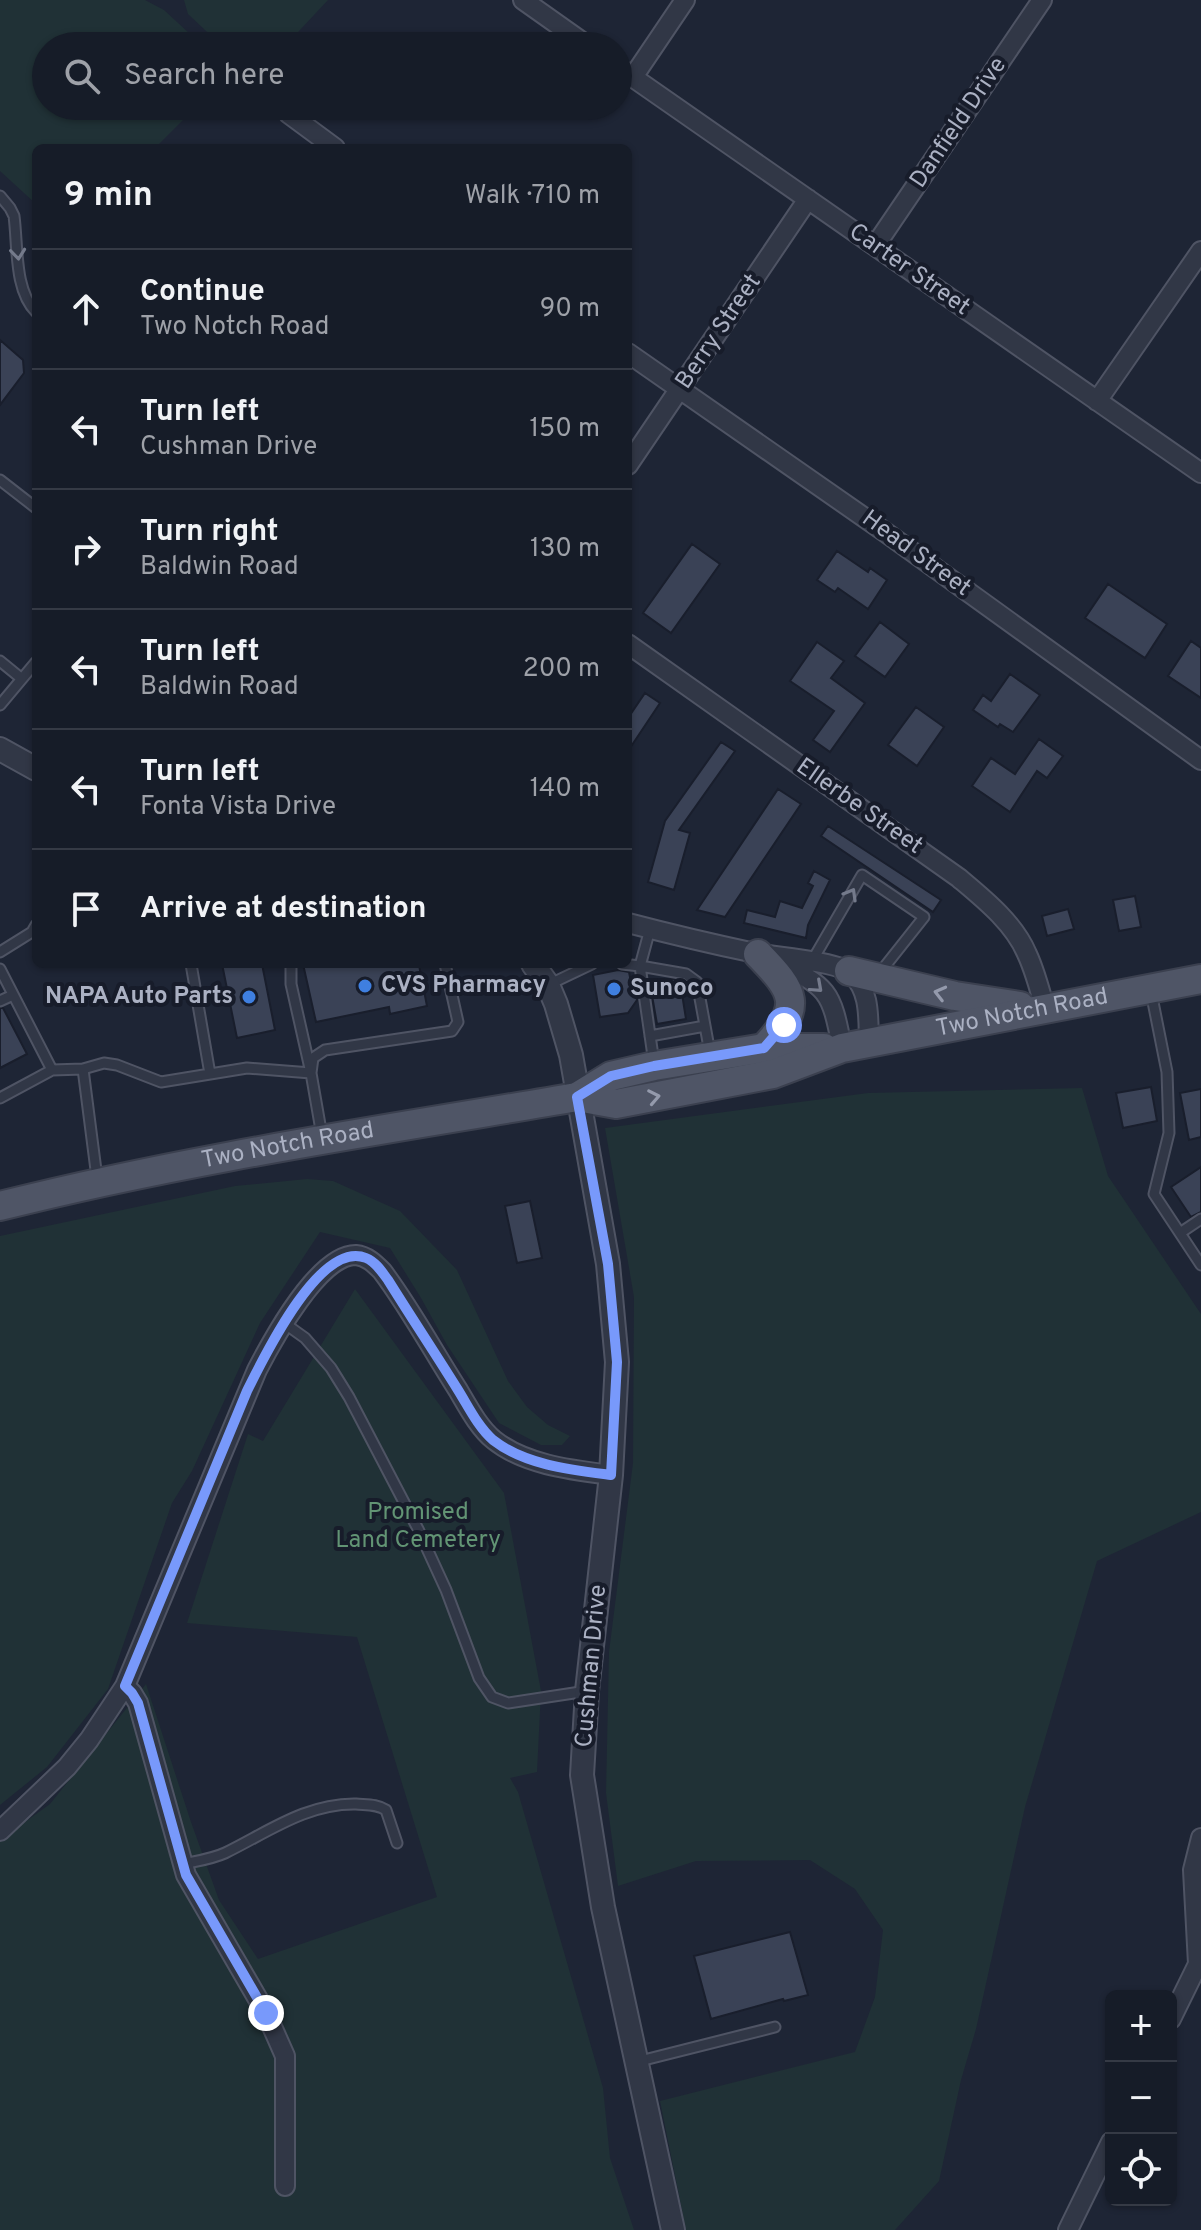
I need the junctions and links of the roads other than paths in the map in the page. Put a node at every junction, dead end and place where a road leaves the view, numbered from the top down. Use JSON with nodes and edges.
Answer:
{"nodes":[{"id":1,"x":523,"y":0,"type":"edge"},
{"id":2,"x":685,"y":0,"type":"edge"},
{"id":3,"x":1042,"y":0,"type":"edge"},
{"id":4,"x":568,"y":32,"type":"edge"},
{"id":5,"x":632,"y":64,"type":"edge"},
{"id":6,"x":632,"y":77,"type":"edge"},
{"id":7,"x":297,"y":120,"type":"edge"},
{"id":8,"x":330,"y":144,"type":"edge"},
{"id":9,"x":0,"y":196,"type":"edge"},
{"id":10,"x":808,"y":199,"type":"junction"},
{"id":11,"x":875,"y":246,"type":"junction"},
{"id":12,"x":1201,"y":251,"type":"edge"},
{"id":13,"x":32,"y":307,"type":"edge"},
{"id":14,"x":632,"y":356,"type":"edge"},
{"id":15,"x":681,"y":389,"type":"junction"},
{"id":16,"x":1097,"y":401,"type":"junction"},
{"id":17,"x":632,"y":459,"type":"edge"},
{"id":18,"x":1201,"y":473,"type":"edge"},
{"id":19,"x":0,"y":480,"type":"edge"},
{"id":20,"x":32,"y":505,"type":"edge"},
{"id":21,"x":632,"y":647,"type":"edge"},
{"id":22,"x":0,"y":661,"type":"edge"},
{"id":23,"x":32,"y":667,"type":"edge"},
{"id":24,"x":22,"y":679,"type":"junction"},
{"id":25,"x":1,"y":701,"type":"edge"},
{"id":26,"x":0,"y":749,"type":"edge"},
{"id":27,"x":1201,"y":760,"type":"edge"},
{"id":28,"x":32,"y":767,"type":"edge"},
{"id":29,"x":632,"y":924,"type":"edge"},
{"id":30,"x":650,"y":929,"type":"junction"},
{"id":31,"x":32,"y":932,"type":"edge"},
{"id":32,"x":0,"y":952,"type":"edge"},
{"id":33,"x":758,"y":954,"type":"junction"},
{"id":34,"x":812,"y":961,"type":"junction"},
{"id":35,"x":632,"y":965,"type":"edge"},
{"id":36,"x":640,"y":966,"type":"junction"},
{"id":37,"x":192,"y":968,"type":"edge"},
{"id":38,"x":291,"y":968,"type":"edge"},
{"id":39,"x":446,"y":968,"type":"edge"},
{"id":40,"x":536,"y":968,"type":"edge"},
{"id":41,"x":581,"y":968,"type":"edge"},
{"id":42,"x":0,"y":969,"type":"edge"},
{"id":43,"x":863,"y":974,"type":"junction"},
{"id":44,"x":1201,"y":979,"type":"edge"},
{"id":45,"x":548,"y":985,"type":"junction"},
{"id":46,"x":1150,"y":989,"type":"junction"},
{"id":47,"x":13,"y":995,"type":"junction"},
{"id":48,"x":0,"y":1001,"type":"edge"},
{"id":49,"x":1045,"y":1009,"type":"junction"},
{"id":50,"x":705,"y":1026,"type":"junction"},
{"id":51,"x":650,"y":1036,"type":"junction"},
{"id":52,"x":856,"y":1046,"type":"junction"},
{"id":53,"x":764,"y":1048,"type":"junction"},
{"id":54,"x":710,"y":1056,"type":"junction"},
{"id":55,"x":654,"y":1066,"type":"junction"},
{"id":56,"x":83,"y":1069,"type":"junction"},
{"id":57,"x":52,"y":1070,"type":"junction"},
{"id":58,"x":311,"y":1073,"type":"junction"},
{"id":59,"x":210,"y":1074,"type":"junction"},
{"id":60,"x":577,"y":1097,"type":"junction"},
{"id":61,"x":0,"y":1098,"type":"edge"},
{"id":62,"x":323,"y":1140,"type":"junction"},
{"id":63,"x":98,"y":1181,"type":"junction"},
{"id":64,"x":0,"y":1206,"type":"edge"},
{"id":65,"x":1201,"y":1219,"type":"edge"},
{"id":66,"x":1180,"y":1233,"type":"junction"},
{"id":67,"x":1201,"y":1265,"type":"edge"},
{"id":68,"x":284,"y":1323,"type":"junction"},
{"id":69,"x":611,"y":1475,"type":"junction"},
{"id":70,"x":125,"y":1686,"type":"junction"},
{"id":71,"x":587,"y":1691,"type":"junction"},
{"id":72,"x":0,"y":1831,"type":"edge"},
{"id":73,"x":1201,"y":1838,"type":"edge"},
{"id":74,"x":397,"y":1843,"type":"dead end"},
{"id":75,"x":183,"y":1864,"type":"junction"},
{"id":76,"x":1199,"y":1965,"type":"edge"},
{"id":77,"x":1177,"y":2007,"type":"edge"},
{"id":78,"x":775,"y":2027,"type":"dead end"},
{"id":79,"x":636,"y":2062,"type":"junction"},
{"id":80,"x":1105,"y":2154,"type":"edge"},
{"id":81,"x":285,"y":2186,"type":"dead end"},
{"id":82,"x":673,"y":2230,"type":"edge"},
{"id":83,"x":1068,"y":2230,"type":"edge"}],
"edges":[{"from":1,"to":4,"type":"street"},
{"from":2,"to":5,"type":"street"},
{"from":3,"to":11,"type":"street","name":"Danfield Drive"},
{"from":6,"to":10,"type":"street","name":"Carter Street"},
{"from":7,"to":8,"type":"street"},
{"from":9,"to":13,"type":"lane","one_way":true},
{"from":10,"to":11,"type":"street","name":"Carter Street"},
{"from":10,"to":15,"type":"street","name":"Berry Street"},
{"from":11,"to":16,"type":"street","name":"Carter Street"},
{"from":12,"to":16,"type":"street"},
{"from":14,"to":15,"type":"street","name":"Head Street"},
{"from":15,"to":17,"type":"street","name":"Berry Street"},
{"from":15,"to":27,"type":"street","name":"Head Street"},
{"from":16,"to":18,"type":"street","name":"Carter Street"},
{"from":19,"to":20,"type":"lane"},
{"from":21,"to":49,"type":"street","name":"Ellerbe Street"},
{"from":22,"to":24,"type":"lane"},
{"from":23,"to":24,"type":"lane"},
{"from":24,"to":25,"type":"lane"},
{"from":26,"to":28,"type":"street"},
{"from":29,"to":30,"type":"street"},
{"from":30,"to":33,"type":"street"},
{"from":30,"to":36,"type":"lane"},
{"from":31,"to":32,"type":"lane"},
{"from":33,"to":34,"type":"street"},
{"from":33,"to":52,"type":"street","one_way":true},
{"from":33,"to":53,"type":"main road"},
{"from":34,"to":43,"type":"street"},
{"from":34,"to":43,"type":"lane","one_way":true},
{"from":35,"to":36,"type":"lane"},
{"from":36,"to":50,"type":"lane"},
{"from":36,"to":51,"type":"lane"},
{"from":37,"to":59,"type":"lane"},
{"from":38,"to":58,"type":"lane"},
{"from":39,"to":58,"type":"lane"},
{"from":40,"to":45,"type":"street","name":"Cushman Drive"},
{"from":41,"to":45,"type":"lane"},
{"from":42,"to":47,"type":"lane"},
{"from":49,"to":43,"type":"main road","one_way":true},
{"from":43,"to":52,"type":"street"},
{"from":44,"to":46,"type":"main road","name":"Two Notch Road"},
{"from":45,"to":60,"type":"street","name":"Cushman Drive"},
{"from":46,"to":49,"type":"main road","name":"Two Notch Road"},
{"from":46,"to":66,"type":"lane"},
{"from":47,"to":48,"type":"lane"},
{"from":47,"to":57,"type":"lane"},
{"from":49,"to":52,"type":"main road","name":"Two Notch Road"},
{"from":50,"to":51,"type":"lane"},
{"from":50,"to":54,"type":"lane"},
{"from":51,"to":55,"type":"lane"},
{"from":52,"to":53,"type":"main road","name":"Two Notch Road"},
{"from":60,"to":52,"type":"main road","name":"Two Notch Road","one_way":true},
{"from":53,"to":54,"type":"main road","name":"Two Notch Road"},
{"from":54,"to":55,"type":"main road","name":"Two Notch Road"},
{"from":55,"to":60,"type":"main road","name":"Two Notch Road"},
{"from":56,"to":57,"type":"lane"},
{"from":56,"to":59,"type":"lane"},
{"from":56,"to":63,"type":"lane"},
{"from":57,"to":61,"type":"lane"},
{"from":58,"to":59,"type":"lane"},
{"from":58,"to":62,"type":"lane"},
{"from":60,"to":62,"type":"main road","name":"Two Notch Road"},
{"from":60,"to":69,"type":"street","name":"Cushman Drive"},
{"from":62,"to":63,"type":"main road","name":"Two Notch Road"},
{"from":63,"to":64,"type":"main road","name":"Two Notch Road"},
{"from":65,"to":66,"type":"lane"},
{"from":66,"to":67,"type":"lane"},
{"from":68,"to":69,"type":"street"},
{"from":68,"to":70,"type":"street"},
{"from":68,"to":71,"type":"lane"},
{"from":69,"to":71,"type":"street","name":"Cushman Drive"},
{"from":70,"to":72,"type":"street"},
{"from":70,"to":75,"type":"street"},
{"from":71,"to":79,"type":"street","name":"Cushman Drive"},
{"from":73,"to":76,"type":"street"},
{"from":74,"to":75,"type":"lane"},
{"from":75,"to":81,"type":"street"},
{"from":76,"to":77,"type":"street"},
{"from":78,"to":79,"type":"lane"},
{"from":79,"to":82,"type":"street","name":"Cushman Drive"},
{"from":80,"to":83,"type":"street"}]}
